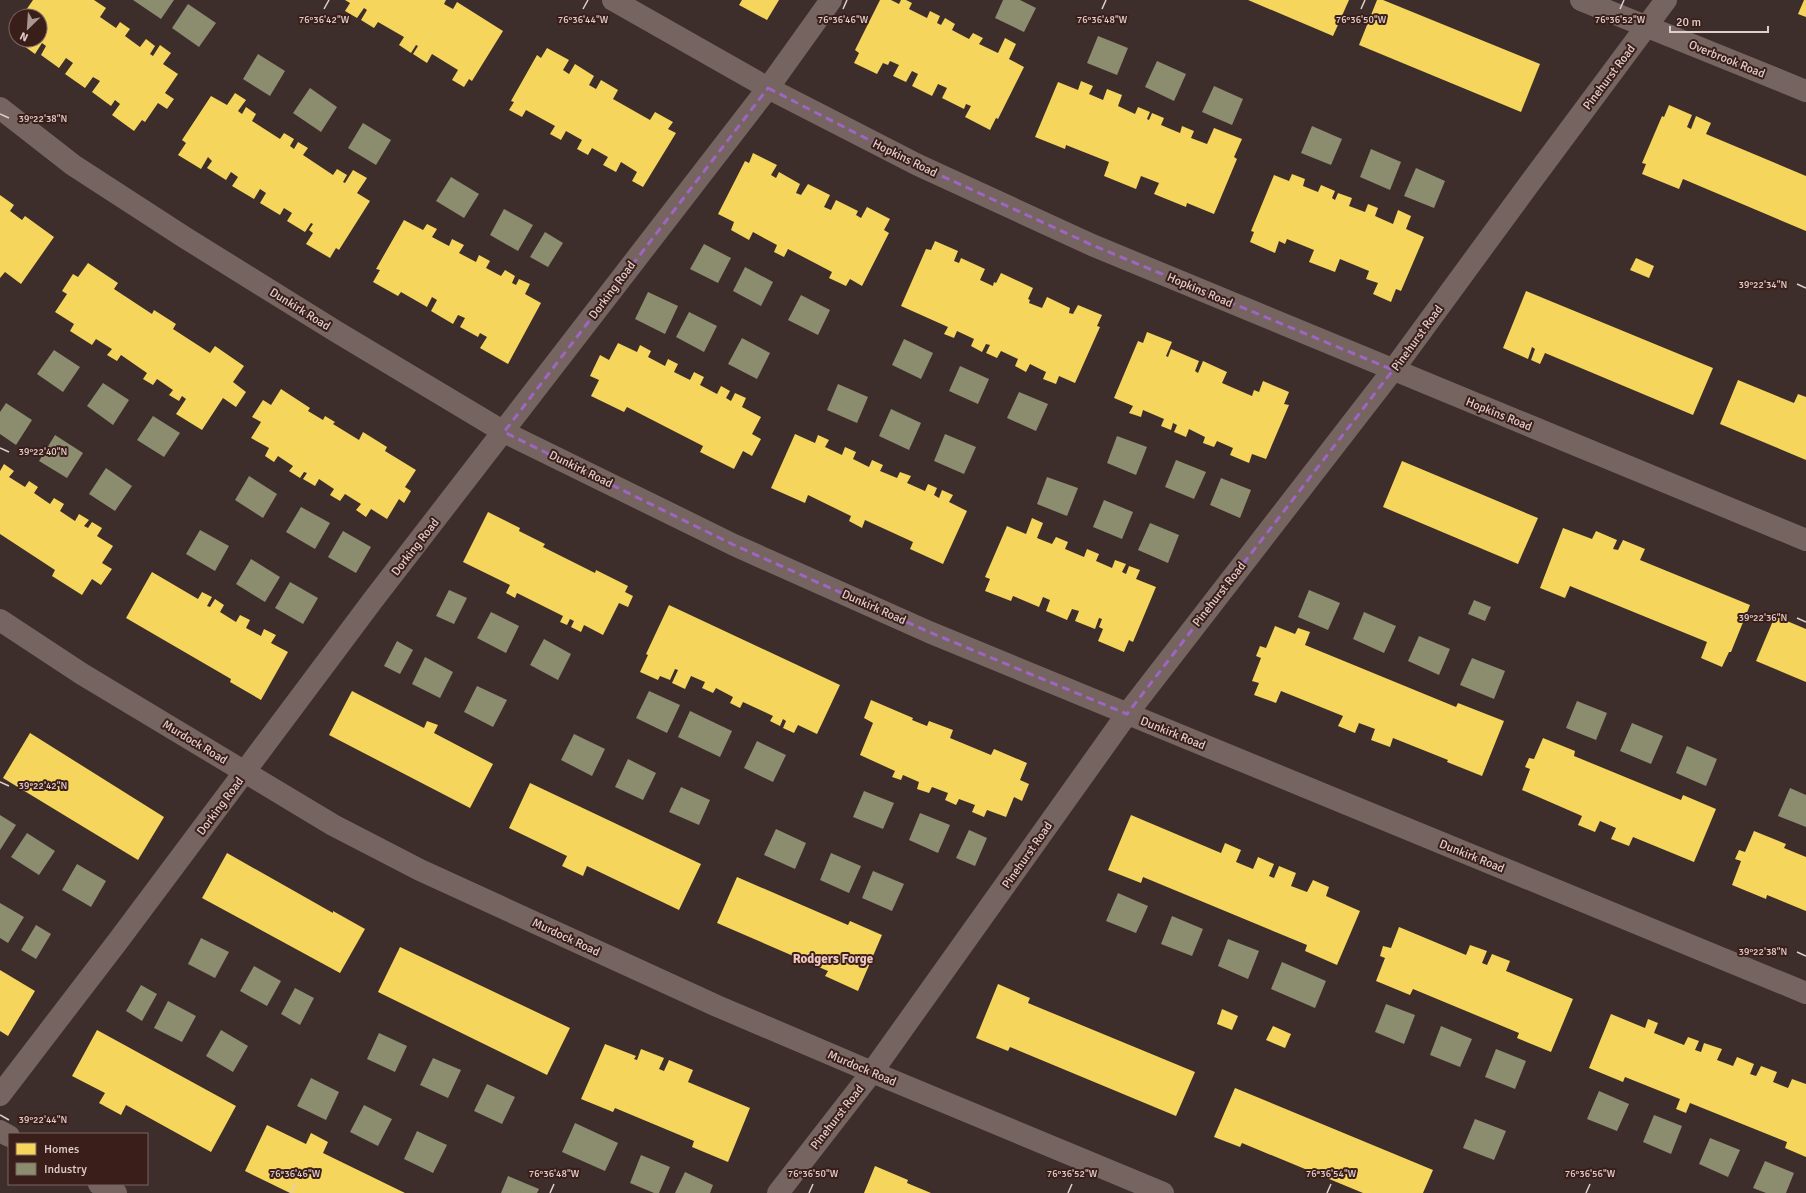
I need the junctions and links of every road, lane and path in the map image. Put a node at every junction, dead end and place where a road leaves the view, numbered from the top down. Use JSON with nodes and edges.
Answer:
{"nodes":[{"id":1,"x":613,"y":0,"type":"edge"},
{"id":2,"x":831,"y":0,"type":"edge"},
{"id":3,"x":1580,"y":0,"type":"edge"},
{"id":4,"x":1666,"y":0,"type":"edge"},
{"id":5,"x":1647,"y":26,"type":"junction"},
{"id":6,"x":768,"y":88,"type":"junction"},
{"id":7,"x":1806,"y":91,"type":"edge"},
{"id":8,"x":0,"y":108,"type":"edge"},
{"id":9,"x":1393,"y":370,"type":"junction"},
{"id":10,"x":504,"y":432,"type":"junction"},
{"id":11,"x":1806,"y":540,"type":"edge"},
{"id":12,"x":0,"y":620,"type":"edge"},
{"id":13,"x":1127,"y":714,"type":"junction"},
{"id":14,"x":245,"y":772,"type":"junction"},
{"id":15,"x":1806,"y":993,"type":"edge"},
{"id":16,"x":872,"y":1072,"type":"junction"},
{"id":17,"x":0,"y":1095,"type":"edge"},
{"id":18,"x":101,"y":1185,"type":"edge"},
{"id":19,"x":116,"y":1193,"type":"edge"},
{"id":20,"x":778,"y":1193,"type":"edge"},
{"id":21,"x":1163,"y":1193,"type":"edge"}],
"edges":[{"from":1,"to":6,"type":"street","name":"Hopkins Road"},
{"from":2,"to":6,"type":"street","name":"Dorking Road"},
{"from":3,"to":5,"type":"street","name":"Overbrook Road"},
{"from":4,"to":5,"type":"street","name":"Pinehurst Road"},
{"from":5,"to":7,"type":"street","name":"Overbrook Road"},
{"from":5,"to":9,"type":"street","name":"Pinehurst Road"},
{"from":6,"to":9,"type":"street","name":"Hopkins Road"},
{"from":6,"to":10,"type":"street","name":"Dorking Road"},
{"from":8,"to":10,"type":"street","name":"Dunkirk Road"},
{"from":9,"to":11,"type":"street","name":"Hopkins Road"},
{"from":9,"to":13,"type":"street","name":"Pinehurst Road"},
{"from":10,"to":13,"type":"street","name":"Dunkirk Road"},
{"from":10,"to":14,"type":"street","name":"Dorking Road"},
{"from":12,"to":14,"type":"street","name":"Murdock Road"},
{"from":13,"to":15,"type":"street","name":"Dunkirk Road"},
{"from":13,"to":16,"type":"street","name":"Pinehurst Road"},
{"from":14,"to":16,"type":"street","name":"Murdock Road"},
{"from":14,"to":17,"type":"street","name":"Dorking Road"},
{"from":16,"to":20,"type":"street","name":"Pinehurst Road"},
{"from":16,"to":21,"type":"street","name":"Murdock Road"},
{"from":18,"to":19,"type":"street"}]}
